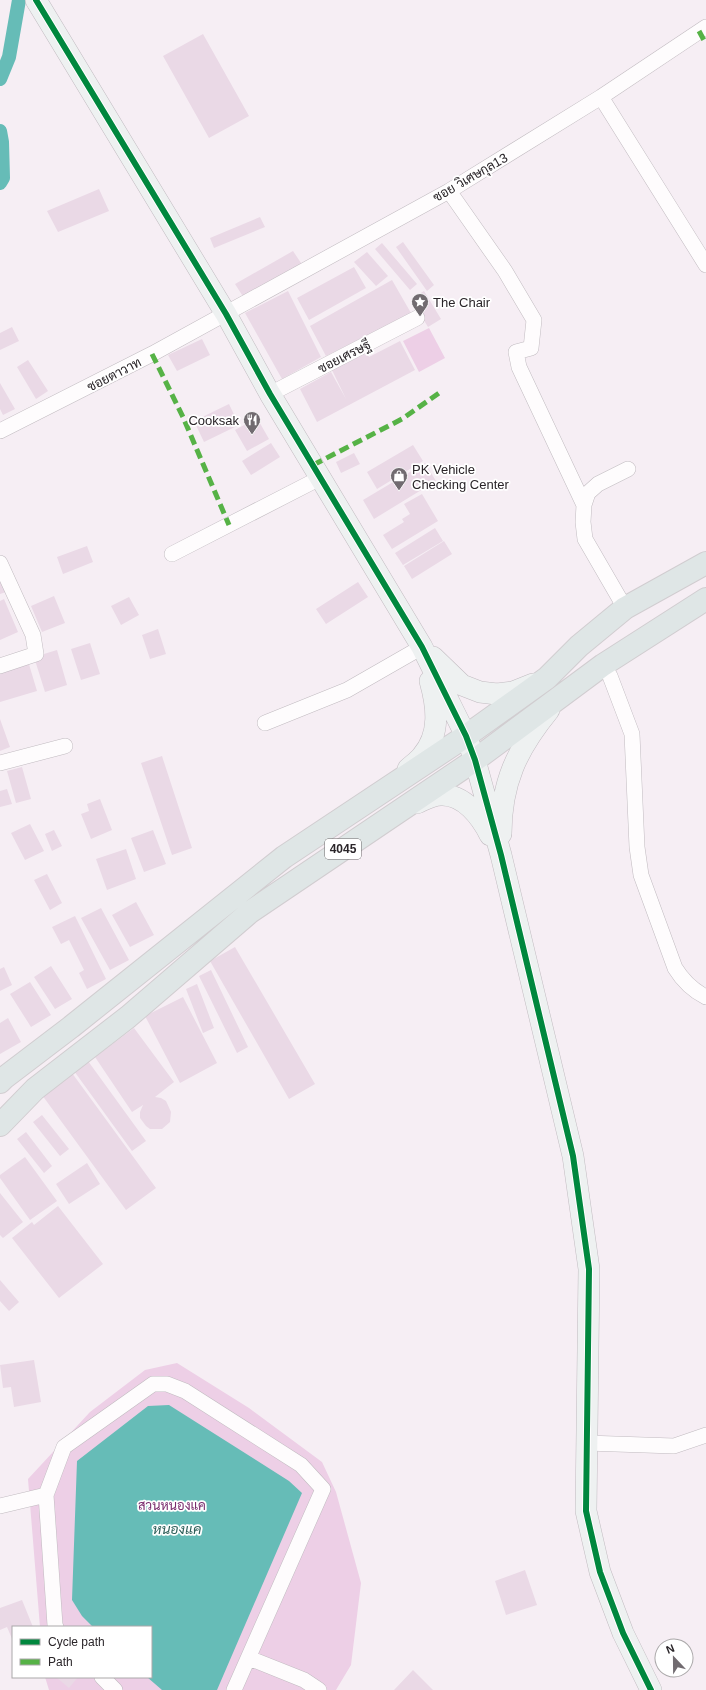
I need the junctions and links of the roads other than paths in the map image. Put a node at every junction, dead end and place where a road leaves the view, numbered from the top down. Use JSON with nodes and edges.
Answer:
{"nodes":[{"id":1,"x":41,"y":8,"type":"edge"},
{"id":2,"x":706,"y":27,"type":"edge"},
{"id":3,"x":602,"y":97,"type":"junction"},
{"id":4,"x":449,"y":190,"type":"junction"},
{"id":5,"x":706,"y":264,"type":"edge"},
{"id":6,"x":226,"y":314,"type":"junction"},
{"id":7,"x":417,"y":318,"type":"dead end"},
{"id":8,"x":270,"y":394,"type":"junction"},
{"id":9,"x":0,"y":431,"type":"edge"},
{"id":10,"x":628,"y":469,"type":"dead end"},
{"id":11,"x":320,"y":478,"type":"junction"},
{"id":12,"x":584,"y":505,"type":"junction"},
{"id":13,"x":172,"y":554,"type":"dead end"},
{"id":14,"x":0,"y":563,"type":"edge"},
{"id":15,"x":706,"y":563,"type":"edge"},
{"id":16,"x":706,"y":599,"type":"edge"},
{"id":17,"x":624,"y":608,"type":"junction"},
{"id":18,"x":422,"y":647,"type":"junction"},
{"id":19,"x":602,"y":665,"type":"junction"},
{"id":20,"x":0,"y":666,"type":"edge"},
{"id":21,"x":547,"y":678,"type":"junction"},
{"id":22,"x":560,"y":696,"type":"junction"},
{"id":23,"x":265,"y":723,"type":"dead end"},
{"id":24,"x":466,"y":736,"type":"junction"},
{"id":25,"x":65,"y":746,"type":"dead end"},
{"id":26,"x":475,"y":760,"type":"junction"},
{"id":27,"x":0,"y":763,"type":"edge"},
{"id":28,"x":374,"y":798,"type":"junction"},
{"id":29,"x":402,"y":809,"type":"junction"},
{"id":30,"x":501,"y":855,"type":"junction"},
{"id":31,"x":706,"y":997,"type":"edge"},
{"id":32,"x":1,"y":1077,"type":"edge"},
{"id":33,"x":0,"y":1125,"type":"edge"},
{"id":34,"x":706,"y":1435,"type":"edge"},
{"id":35,"x":586,"y":1443,"type":"junction"},
{"id":36,"x":46,"y":1495,"type":"junction"},
{"id":37,"x":0,"y":1506,"type":"edge"},
{"id":38,"x":56,"y":1626,"type":"edge"},
{"id":39,"x":249,"y":1658,"type":"junction"},
{"id":40,"x":103,"y":1678,"type":"edge"},
{"id":41,"x":113,"y":1690,"type":"edge"},
{"id":42,"x":234,"y":1690,"type":"edge"},
{"id":43,"x":319,"y":1690,"type":"edge"},
{"id":44,"x":650,"y":1690,"type":"edge"}],
"edges":[{"from":1,"to":6,"type":"street"},
{"from":2,"to":3,"type":"street","name":"ซอย วิเศษกุล13"},
{"from":3,"to":4,"type":"street","name":"ซอย วิเศษกุล13"},
{"from":3,"to":5,"type":"street"},
{"from":4,"to":6,"type":"street","name":"ซอย วิเศษกุล13"},
{"from":4,"to":12,"type":"street"},
{"from":6,"to":8,"type":"street"},
{"from":6,"to":9,"type":"street","name":"ซอยตาวาท"},
{"from":7,"to":8,"type":"street","name":"ซอยเศรษฐี"},
{"from":8,"to":11,"type":"street"},
{"from":10,"to":12,"type":"street"},
{"from":11,"to":13,"type":"street"},
{"from":11,"to":18,"type":"street"},
{"from":12,"to":17,"type":"street"},
{"from":14,"to":20,"type":"street"},
{"from":15,"to":17,"type":"main road","number":"4045"},
{"from":16,"to":19,"type":"main road","number":"4045"},
{"from":17,"to":21,"type":"main road","number":"4045"},
{"from":18,"to":21,"type":"street"},
{"from":18,"to":23,"type":"street"},
{"from":18,"to":24,"type":"street"},
{"from":18,"to":28,"type":"street"},
{"from":19,"to":22,"type":"main road","number":"4045"},
{"from":19,"to":31,"type":"street"},
{"from":21,"to":24,"type":"main road","number":"4045"},
{"from":22,"to":26,"type":"main road","number":"4045"},
{"from":22,"to":30,"type":"street"},
{"from":24,"to":26,"type":"street"},
{"from":24,"to":28,"type":"main road","number":"4045"},
{"from":25,"to":27,"type":"street"},
{"from":26,"to":29,"type":"main road","number":"4045"},
{"from":26,"to":30,"type":"street"},
{"from":28,"to":32,"type":"main road","number":"4045"},
{"from":29,"to":30,"type":"street"},
{"from":29,"to":33,"type":"main road","number":"4045"},
{"from":30,"to":35,"type":"street"},
{"from":34,"to":35,"type":"street"},
{"from":35,"to":44,"type":"street"},
{"from":36,"to":37,"type":"street"},
{"from":36,"to":38,"type":"street"},
{"from":36,"to":39,"type":"street"},
{"from":39,"to":42,"type":"street"},
{"from":39,"to":43,"type":"street"},
{"from":40,"to":41,"type":"street"}]}
